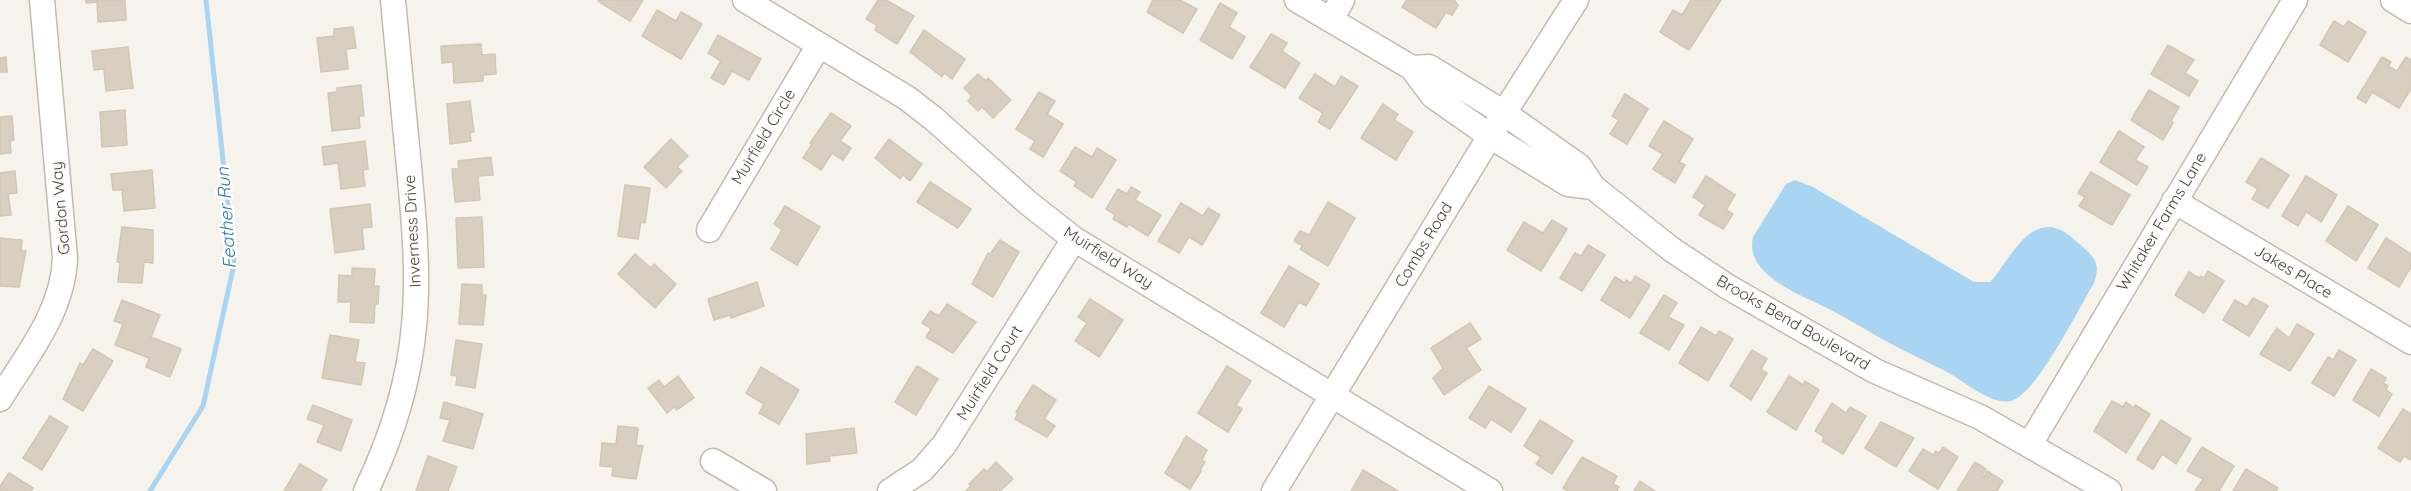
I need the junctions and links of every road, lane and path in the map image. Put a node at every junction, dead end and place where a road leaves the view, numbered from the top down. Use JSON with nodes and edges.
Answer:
{"nodes":[{"id":1,"x":42,"y":0,"type":"edge"},
{"id":2,"x":393,"y":0,"type":"edge"},
{"id":3,"x":745,"y":0,"type":"edge"},
{"id":4,"x":1297,"y":0,"type":"edge"},
{"id":5,"x":1576,"y":0,"type":"edge"},
{"id":6,"x":2295,"y":0,"type":"edge"},
{"id":7,"x":2393,"y":0,"type":"edge"},
{"id":8,"x":1336,"y":10,"type":"edge"},
{"id":9,"x":2411,"y":11,"type":"edge"},
{"id":10,"x":819,"y":45,"type":"junction"},
{"id":11,"x":1412,"y":68,"type":"junction"},
{"id":12,"x":1504,"y":113,"type":"junction"},
{"id":13,"x":1490,"y":136,"type":"junction"},
{"id":14,"x":1593,"y":187,"type":"junction"},
{"id":15,"x":2174,"y":201,"type":"junction"},
{"id":16,"x":709,"y":230,"type":"dead end"},
{"id":17,"x":1074,"y":239,"type":"junction"},
{"id":18,"x":2411,"y":342,"type":"edge"},
{"id":19,"x":1334,"y":395,"type":"junction"},
{"id":20,"x":0,"y":399,"type":"edge"},
{"id":21,"x":2030,"y":444,"type":"junction"},
{"id":22,"x":713,"y":461,"type":"dead end"},
{"id":23,"x":366,"y":491,"type":"edge"},
{"id":24,"x":764,"y":491,"type":"edge"},
{"id":25,"x":890,"y":491,"type":"edge"},
{"id":26,"x":1274,"y":491,"type":"edge"},
{"id":27,"x":1490,"y":491,"type":"edge"},
{"id":28,"x":2109,"y":491,"type":"edge"}],
"edges":[{"from":1,"to":20,"type":"street","name":"Gordon Way"},
{"from":2,"to":23,"type":"street","name":"Inverness Drive"},
{"from":3,"to":10,"type":"street","name":"Muirfield Way"},
{"from":4,"to":8,"type":"street"},
{"from":5,"to":12,"type":"street","name":"Combs Road"},
{"from":6,"to":15,"type":"street","name":"Whitaker Farms Lane"},
{"from":7,"to":9,"type":"street"},
{"from":8,"to":11,"type":"street"},
{"from":10,"to":16,"type":"street","name":"Muirfield Circle"},
{"from":10,"to":17,"type":"street","name":"Muirfield Way"},
{"from":11,"to":12,"type":"street","name":"Brooks Bend Boulevard"},
{"from":11,"to":13,"type":"street"},
{"from":12,"to":13,"type":"street","name":"Combs Road"},
{"from":12,"to":14,"type":"street","name":"Brooks Bend Boulevard"},
{"from":13,"to":14,"type":"street"},
{"from":13,"to":19,"type":"street","name":"Combs Road"},
{"from":14,"to":21,"type":"street","name":"Brooks Bend Boulevard"},
{"from":15,"to":18,"type":"street","name":"Jakes Place"},
{"from":15,"to":21,"type":"street","name":"Whitaker Farms Lane"},
{"from":17,"to":19,"type":"street","name":"Muirfield Way"},
{"from":17,"to":25,"type":"street","name":"Muirfield Court"},
{"from":19,"to":26,"type":"street","name":"Combs Road"},
{"from":19,"to":27,"type":"street","name":"Muirfield Way"},
{"from":21,"to":28,"type":"street","name":"Brooks Bend Boulevard"},
{"from":22,"to":24,"type":"street"}]}
